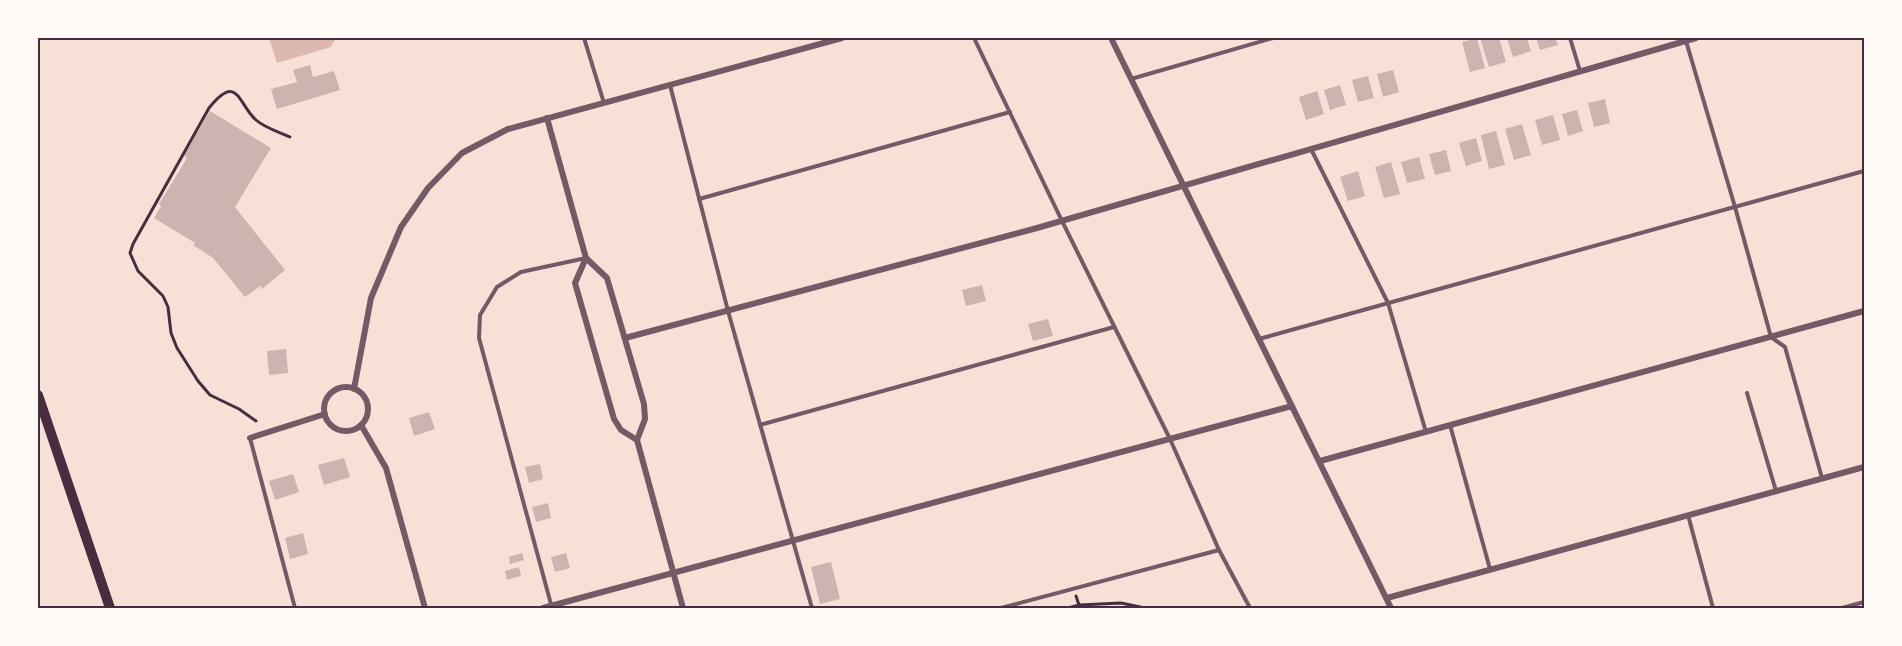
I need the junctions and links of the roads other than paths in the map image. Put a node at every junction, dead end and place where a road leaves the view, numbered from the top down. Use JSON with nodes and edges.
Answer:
{"nodes":[{"id":1,"x":584,"y":38,"type":"edge"},
{"id":2,"x":842,"y":38,"type":"edge"},
{"id":3,"x":974,"y":38,"type":"edge"},
{"id":4,"x":1111,"y":38,"type":"edge"},
{"id":5,"x":1273,"y":38,"type":"edge"},
{"id":6,"x":1570,"y":38,"type":"edge"},
{"id":7,"x":1696,"y":38,"type":"edge"},
{"id":8,"x":1686,"y":40,"type":"junction"},
{"id":9,"x":1580,"y":72,"type":"junction"},
{"id":10,"x":1131,"y":79,"type":"junction"},
{"id":11,"x":670,"y":85,"type":"junction"},
{"id":12,"x":604,"y":103,"type":"junction"},
{"id":13,"x":1010,"y":112,"type":"junction"},
{"id":14,"x":547,"y":118,"type":"junction"},
{"id":15,"x":1311,"y":149,"type":"junction"},
{"id":16,"x":1864,"y":171,"type":"edge"},
{"id":17,"x":1184,"y":187,"type":"junction"},
{"id":18,"x":699,"y":199,"type":"junction"},
{"id":19,"x":1736,"y":207,"type":"junction"},
{"id":20,"x":1062,"y":221,"type":"junction"},
{"id":21,"x":586,"y":258,"type":"junction"},
{"id":22,"x":1388,"y":303,"type":"junction"},
{"id":23,"x":728,"y":311,"type":"junction"},
{"id":24,"x":1864,"y":311,"type":"edge"},
{"id":25,"x":1114,"y":327,"type":"junction"},
{"id":26,"x":1771,"y":337,"type":"junction"},
{"id":27,"x":625,"y":338,"type":"junction"},
{"id":28,"x":1259,"y":339,"type":"junction"},
{"id":29,"x":354,"y":389,"type":"junction"},
{"id":30,"x":1747,"y":393,"type":"dead end"},
{"id":31,"x":38,"y":395,"type":"edge"},
{"id":32,"x":1292,"y":406,"type":"junction"},
{"id":33,"x":325,"y":414,"type":"junction"},
{"id":34,"x":361,"y":425,"type":"junction"},
{"id":35,"x":760,"y":425,"type":"junction"},
{"id":36,"x":1450,"y":425,"type":"junction"},
{"id":37,"x":1426,"y":432,"type":"junction"},
{"id":38,"x":250,"y":438,"type":"joint"},
{"id":39,"x":1170,"y":439,"type":"junction"},
{"id":40,"x":637,"y":440,"type":"junction"},
{"id":41,"x":1320,"y":461,"type":"junction"},
{"id":42,"x":1864,"y":466,"type":"edge"},
{"id":43,"x":1822,"y":478,"type":"junction"},
{"id":44,"x":1776,"y":491,"type":"junction"},
{"id":45,"x":1688,"y":515,"type":"junction"},
{"id":46,"x":792,"y":542,"type":"junction"},
{"id":47,"x":1219,"y":550,"type":"junction"},
{"id":48,"x":1491,"y":570,"type":"junction"},
{"id":49,"x":674,"y":574,"type":"junction"},
{"id":50,"x":1387,"y":598,"type":"junction"},
{"id":51,"x":1864,"y":602,"type":"edge"},
{"id":52,"x":552,"y":608,"type":"edge"},
{"id":53,"x":110,"y":609,"type":"edge"},
{"id":54,"x":296,"y":609,"type":"edge"},
{"id":55,"x":425,"y":609,"type":"edge"},
{"id":56,"x":543,"y":609,"type":"edge"},
{"id":57,"x":683,"y":609,"type":"edge"},
{"id":58,"x":812,"y":609,"type":"edge"},
{"id":59,"x":1001,"y":609,"type":"edge"},
{"id":60,"x":1250,"y":609,"type":"edge"},
{"id":61,"x":1391,"y":609,"type":"edge"},
{"id":62,"x":1713,"y":609,"type":"edge"},
{"id":63,"x":1842,"y":609,"type":"edge"}],
"edges":[{"from":1,"to":12,"type":"lane"},
{"from":2,"to":11,"type":"street"},
{"from":3,"to":13,"type":"lane"},
{"from":4,"to":10,"type":"street"},
{"from":5,"to":10,"type":"lane"},
{"from":6,"to":9,"type":"lane"},
{"from":7,"to":8,"type":"street"},
{"from":8,"to":9,"type":"street"},
{"from":8,"to":19,"type":"lane"},
{"from":9,"to":15,"type":"street"},
{"from":10,"to":17,"type":"street"},
{"from":11,"to":12,"type":"street"},
{"from":11,"to":18,"type":"lane"},
{"from":12,"to":14,"type":"street"},
{"from":13,"to":18,"type":"lane"},
{"from":13,"to":20,"type":"lane"},
{"from":14,"to":21,"type":"street"},
{"from":14,"to":29,"type":"street"},
{"from":15,"to":17,"type":"street"},
{"from":15,"to":22,"type":"lane"},
{"from":16,"to":19,"type":"lane"},
{"from":17,"to":20,"type":"street"},
{"from":17,"to":28,"type":"street"},
{"from":18,"to":23,"type":"lane"},
{"from":19,"to":22,"type":"lane"},
{"from":19,"to":26,"type":"lane"},
{"from":20,"to":23,"type":"street"},
{"from":20,"to":25,"type":"lane"},
{"from":21,"to":27,"type":"street"},
{"from":21,"to":40,"type":"street"},
{"from":21,"to":52,"type":"lane"},
{"from":22,"to":28,"type":"lane"},
{"from":22,"to":37,"type":"lane"},
{"from":23,"to":27,"type":"street"},
{"from":23,"to":35,"type":"lane"},
{"from":24,"to":26,"type":"street"},
{"from":25,"to":35,"type":"lane"},
{"from":25,"to":39,"type":"lane"},
{"from":26,"to":36,"type":"street"},
{"from":26,"to":43,"type":"lane"},
{"from":27,"to":40,"type":"street"},
{"from":28,"to":32,"type":"street"},
{"from":29,"to":33,"type":"street"},
{"from":29,"to":34,"type":"street"},
{"from":30,"to":44,"type":"lane"},
{"from":31,"to":53,"type":"main road"},
{"from":32,"to":39,"type":"street"},
{"from":32,"to":41,"type":"street"},
{"from":33,"to":34,"type":"street"},
{"from":33,"to":38,"type":"street"},
{"from":34,"to":55,"type":"street"},
{"from":35,"to":46,"type":"lane"},
{"from":36,"to":37,"type":"street"},
{"from":36,"to":48,"type":"lane"},
{"from":37,"to":41,"type":"street"},
{"from":38,"to":54,"type":"lane"},
{"from":39,"to":46,"type":"street"},
{"from":39,"to":47,"type":"lane"},
{"from":40,"to":49,"type":"street"},
{"from":41,"to":50,"type":"street"},
{"from":42,"to":43,"type":"street"},
{"from":43,"to":44,"type":"street"},
{"from":44,"to":45,"type":"street"},
{"from":45,"to":48,"type":"street"},
{"from":45,"to":62,"type":"lane"},
{"from":46,"to":49,"type":"street"},
{"from":46,"to":58,"type":"lane"},
{"from":47,"to":59,"type":"lane"},
{"from":47,"to":60,"type":"lane"},
{"from":48,"to":50,"type":"street"},
{"from":49,"to":52,"type":"street"},
{"from":49,"to":57,"type":"street"},
{"from":50,"to":61,"type":"street"},
{"from":51,"to":63,"type":"lane"},
{"from":52,"to":56,"type":"street"}]}
